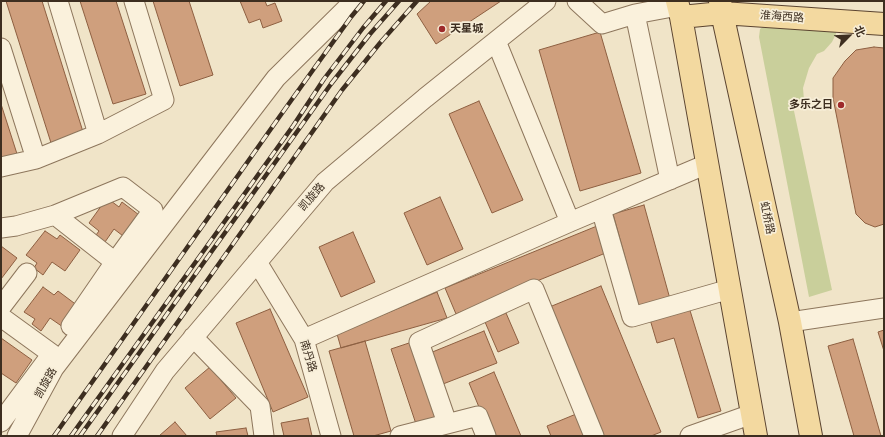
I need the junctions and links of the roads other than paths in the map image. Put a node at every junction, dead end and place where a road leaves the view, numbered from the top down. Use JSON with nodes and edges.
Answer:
{"nodes":[{"id":1,"x":58,"y":1,"type":"edge"},
{"id":2,"x":134,"y":1,"type":"edge"},
{"id":3,"x":354,"y":1,"type":"edge"},
{"id":4,"x":546,"y":1,"type":"edge"},
{"id":5,"x":577,"y":1,"type":"edge"},
{"id":6,"x":721,"y":7,"type":"edge"},
{"id":7,"x":679,"y":8,"type":"edge"},
{"id":8,"x":635,"y":14,"type":"junction"},
{"id":9,"x":884,"y":24,"type":"edge"},
{"id":10,"x":496,"y":41,"type":"junction"},
{"id":11,"x":1,"y":48,"type":"edge"},
{"id":12,"x":98,"y":134,"type":"junction"},
{"id":13,"x":36,"y":159,"type":"junction"},
{"id":14,"x":707,"y":164,"type":"junction"},
{"id":15,"x":1,"y":168,"type":"edge"},
{"id":16,"x":670,"y":180,"type":"junction"},
{"id":17,"x":601,"y":209,"type":"junction"},
{"id":18,"x":55,"y":214,"type":"junction"},
{"id":19,"x":570,"y":222,"type":"junction"},
{"id":20,"x":1,"y":228,"type":"edge"},
{"id":21,"x":115,"y":262,"type":"junction"},
{"id":22,"x":257,"y":262,"type":"junction"},
{"id":23,"x":27,"y":273,"type":"dead end"},
{"id":24,"x":730,"y":289,"type":"junction"},
{"id":25,"x":1,"y":307,"type":"edge"},
{"id":26,"x":884,"y":308,"type":"edge"},
{"id":27,"x":1,"y":317,"type":"edge"},
{"id":28,"x":790,"y":322,"type":"junction"},
{"id":29,"x":193,"y":337,"type":"junction"},
{"id":30,"x":304,"y":339,"type":"junction"},
{"id":31,"x":52,"y":354,"type":"junction"},
{"id":32,"x":752,"y":414,"type":"junction"},
{"id":33,"x":1,"y":422,"type":"edge"},
{"id":34,"x":447,"y":424,"type":"junction"},
{"id":35,"x":18,"y":436,"type":"edge"},
{"id":36,"x":122,"y":436,"type":"edge"},
{"id":37,"x":264,"y":436,"type":"edge"},
{"id":38,"x":331,"y":436,"type":"edge"},
{"id":39,"x":400,"y":436,"type":"edge"},
{"id":40,"x":486,"y":436,"type":"edge"},
{"id":41,"x":594,"y":436,"type":"edge"},
{"id":42,"x":690,"y":436,"type":"edge"},
{"id":43,"x":756,"y":436,"type":"edge"},
{"id":44,"x":811,"y":436,"type":"edge"}],
"edges":[{"from":1,"to":12,"type":"street"},
{"from":2,"to":12,"type":"street"},
{"from":3,"to":35,"type":"street","name":"凯旋路"},
{"from":4,"to":10,"type":"street","name":"凯旋路"},
{"from":5,"to":8,"type":"street"},
{"from":6,"to":7,"type":"main road","name":"淮海西路"},
{"from":6,"to":9,"type":"main road","name":"淮海西路"},
{"from":6,"to":28,"type":"main road","name":"虹桥路"},
{"from":7,"to":8,"type":"street"},
{"from":7,"to":14,"type":"main road"},
{"from":8,"to":16,"type":"street"},
{"from":10,"to":19,"type":"street"},
{"from":10,"to":22,"type":"street","name":"凯旋路"},
{"from":11,"to":13,"type":"street"},
{"from":12,"to":13,"type":"street"},
{"from":13,"to":15,"type":"street"},
{"from":14,"to":16,"type":"street"},
{"from":14,"to":24,"type":"main road"},
{"from":16,"to":17,"type":"street"},
{"from":17,"to":19,"type":"street"},
{"from":17,"to":24,"type":"street"},
{"from":18,"to":20,"type":"street"},
{"from":18,"to":21,"type":"street"},
{"from":18,"to":21,"type":"street"},
{"from":19,"to":30,"type":"street"},
{"from":21,"to":31,"type":"street"},
{"from":22,"to":29,"type":"street","name":"凯旋路"},
{"from":22,"to":30,"type":"street","name":"南丹路"},
{"from":23,"to":25,"type":"street"},
{"from":24,"to":32,"type":"main road"},
{"from":26,"to":28,"type":"street"},
{"from":27,"to":31,"type":"street"},
{"from":28,"to":44,"type":"main road","name":"虹桥路"},
{"from":29,"to":36,"type":"street","name":"凯旋路"},
{"from":29,"to":37,"type":"street"},
{"from":30,"to":38,"type":"street","name":"南丹路"},
{"from":31,"to":33,"type":"street"},
{"from":32,"to":42,"type":"street"},
{"from":32,"to":43,"type":"main road"},
{"from":34,"to":39,"type":"street"},
{"from":34,"to":40,"type":"street"},
{"from":34,"to":41,"type":"street"}]}
